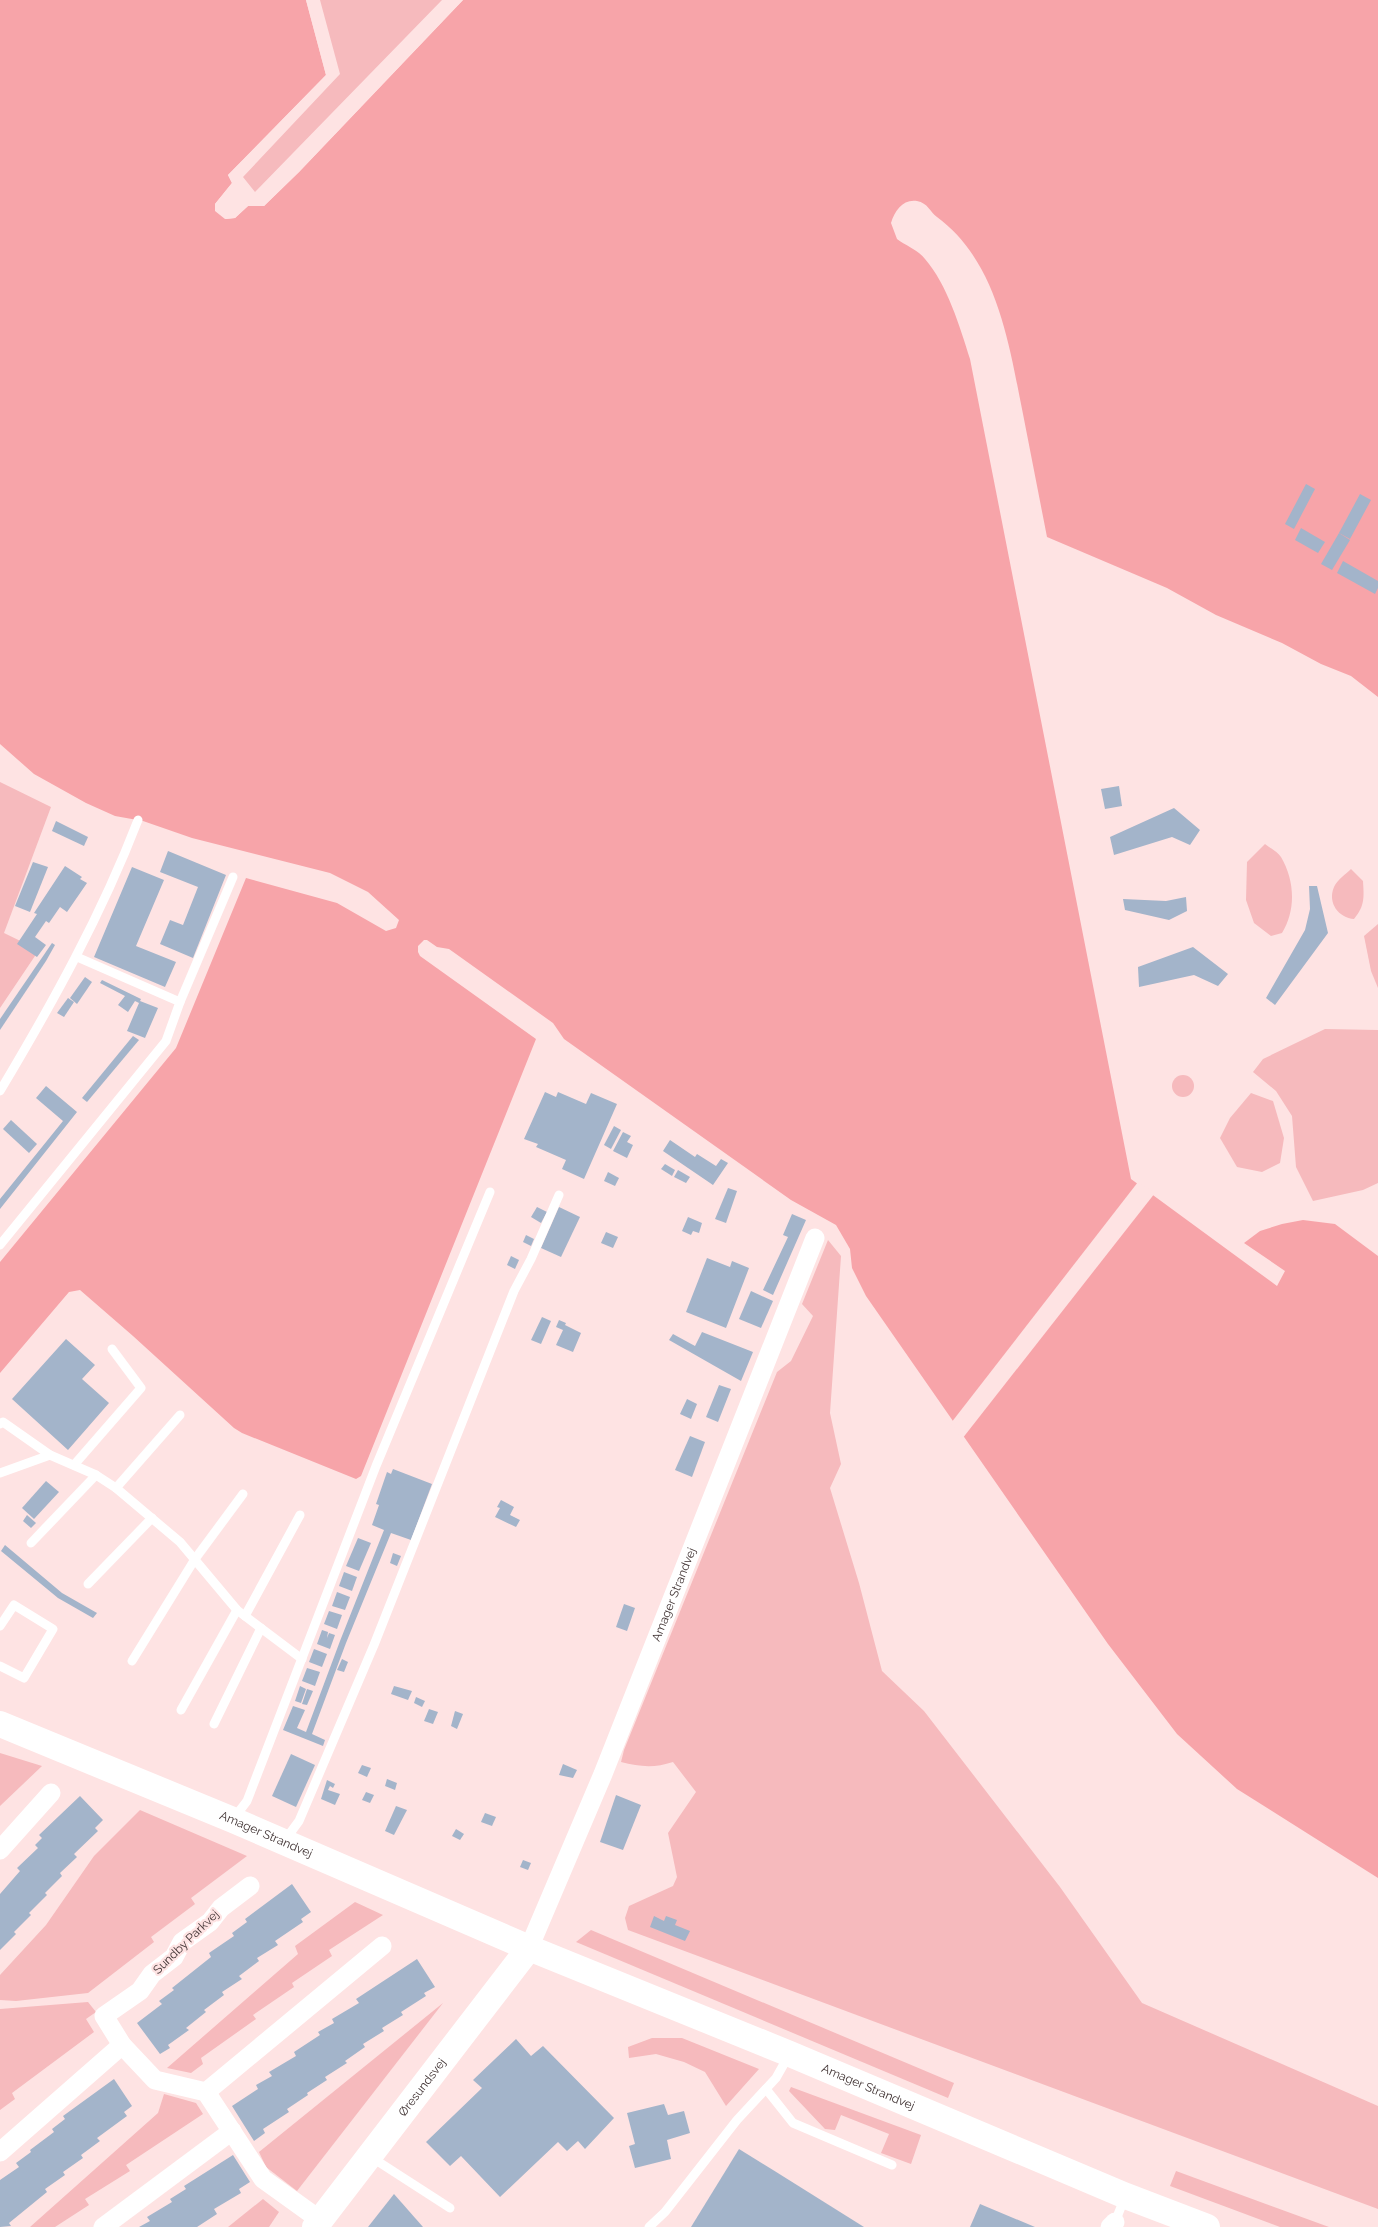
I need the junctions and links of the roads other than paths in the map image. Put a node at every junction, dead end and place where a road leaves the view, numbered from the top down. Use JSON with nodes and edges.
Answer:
{"nodes":[{"id":1,"x":138,"y":820,"type":"dead end"},
{"id":2,"x":233,"y":877,"type":"dead end"},
{"id":3,"x":77,"y":957,"type":"junction"},
{"id":4,"x":180,"y":1002,"type":"junction"},
{"id":5,"x":0,"y":1091,"type":"edge"},
{"id":6,"x":490,"y":1192,"type":"dead end"},
{"id":7,"x":559,"y":1195,"type":"dead end"},
{"id":8,"x":815,"y":1238,"type":"dead end"},
{"id":9,"x":0,"y":1245,"type":"edge"},
{"id":10,"x":112,"y":1349,"type":"dead end"},
{"id":11,"x":180,"y":1415,"type":"dead end"},
{"id":12,"x":0,"y":1424,"type":"edge"},
{"id":13,"x":50,"y":1455,"type":"junction"},
{"id":14,"x":74,"y":1466,"type":"junction"},
{"id":15,"x":0,"y":1473,"type":"edge"},
{"id":16,"x":96,"y":1475,"type":"junction"},
{"id":17,"x":116,"y":1488,"type":"junction"},
{"id":18,"x":243,"y":1494,"type":"dead end"},
{"id":19,"x":300,"y":1515,"type":"dead end"},
{"id":20,"x":152,"y":1518,"type":"junction"},
{"id":21,"x":32,"y":1543,"type":"dead end"},
{"id":22,"x":195,"y":1559,"type":"junction"},
{"id":23,"x":88,"y":1584,"type":"dead end"},
{"id":24,"x":237,"y":1610,"type":"junction"},
{"id":25,"x":246,"y":1616,"type":"junction"},
{"id":26,"x":0,"y":1626,"type":"edge"},
{"id":27,"x":261,"y":1628,"type":"junction"},
{"id":28,"x":302,"y":1659,"type":"junction"},
{"id":29,"x":132,"y":1661,"type":"dead end"},
{"id":30,"x":0,"y":1666,"type":"edge"},
{"id":31,"x":182,"y":1710,"type":"dead end"},
{"id":32,"x":0,"y":1724,"type":"edge"},
{"id":33,"x":214,"y":1724,"type":"dead end"},
{"id":34,"x":51,"y":1793,"type":"dead end"},
{"id":35,"x":233,"y":1820,"type":"junction"},
{"id":36,"x":284,"y":1842,"type":"junction"},
{"id":37,"x":0,"y":1850,"type":"edge"},
{"id":38,"x":250,"y":1886,"type":"dead end"},
{"id":39,"x":382,"y":1946,"type":"dead end"},
{"id":40,"x":529,"y":1948,"type":"junction"},
{"id":41,"x":122,"y":2045,"type":"junction"},
{"id":42,"x":790,"y":2054,"type":"junction"},
{"id":43,"x":766,"y":2089,"type":"junction"},
{"id":44,"x":206,"y":2092,"type":"junction"},
{"id":45,"x":232,"y":2132,"type":"junction"},
{"id":46,"x":0,"y":2152,"type":"edge"},
{"id":47,"x":368,"y":2156,"type":"junction"},
{"id":48,"x":892,"y":2164,"type":"dead end"},
{"id":49,"x":1126,"y":2196,"type":"junction"},
{"id":50,"x":450,"y":2208,"type":"dead end"},
{"id":51,"x":317,"y":2224,"type":"edge"},
{"id":52,"x":1114,"y":2225,"type":"edge"},
{"id":53,"x":103,"y":2227,"type":"edge"},
{"id":54,"x":650,"y":2227,"type":"edge"},
{"id":55,"x":1207,"y":2227,"type":"edge"}],
"edges":[{"from":1,"to":3,"type":"lane"},
{"from":2,"to":4,"type":"lane"},
{"from":3,"to":4,"type":"lane"},
{"from":3,"to":5,"type":"lane"},
{"from":4,"to":9,"type":"lane"},
{"from":6,"to":28,"type":"lane"},
{"from":7,"to":36,"type":"lane"},
{"from":8,"to":40,"type":"street","name":"Amager Strandvej"},
{"from":10,"to":14,"type":"lane"},
{"from":11,"to":17,"type":"lane"},
{"from":12,"to":13,"type":"lane"},
{"from":13,"to":14,"type":"lane"},
{"from":13,"to":15,"type":"lane"},
{"from":14,"to":16,"type":"lane"},
{"from":16,"to":17,"type":"lane"},
{"from":16,"to":21,"type":"lane"},
{"from":17,"to":20,"type":"lane"},
{"from":18,"to":22,"type":"lane"},
{"from":19,"to":25,"type":"lane"},
{"from":20,"to":22,"type":"lane"},
{"from":20,"to":23,"type":"lane"},
{"from":22,"to":24,"type":"lane"},
{"from":22,"to":29,"type":"lane"},
{"from":24,"to":25,"type":"lane"},
{"from":24,"to":31,"type":"lane"},
{"from":25,"to":27,"type":"lane"},
{"from":26,"to":30,"type":"lane"},
{"from":27,"to":28,"type":"lane"},
{"from":27,"to":33,"type":"lane"},
{"from":28,"to":35,"type":"lane"},
{"from":32,"to":35,"type":"street","name":"Amager Strandvej"},
{"from":34,"to":37,"type":"street"},
{"from":35,"to":36,"type":"street","name":"Amager Strandvej"},
{"from":36,"to":40,"type":"street","name":"Amager Strandvej"},
{"from":38,"to":41,"type":"street","name":"Sundby Parkvej"},
{"from":39,"to":44,"type":"street"},
{"from":40,"to":42,"type":"street","name":"Amager Strandvej"},
{"from":40,"to":47,"type":"street","name":"Øresundsvej"},
{"from":41,"to":44,"type":"street","name":"Sundby Parkvej"},
{"from":41,"to":46,"type":"street"},
{"from":42,"to":43,"type":"lane"},
{"from":42,"to":49,"type":"street","name":"Amager Strandvej"},
{"from":43,"to":48,"type":"lane"},
{"from":43,"to":54,"type":"lane"},
{"from":44,"to":45,"type":"street"},
{"from":45,"to":51,"type":"street"},
{"from":45,"to":53,"type":"street"},
{"from":47,"to":50,"type":"lane"},
{"from":47,"to":51,"type":"street","name":"Øresundsvej"},
{"from":49,"to":52,"type":"lane"},
{"from":49,"to":55,"type":"street","name":"Amager Strandvej"}]}
